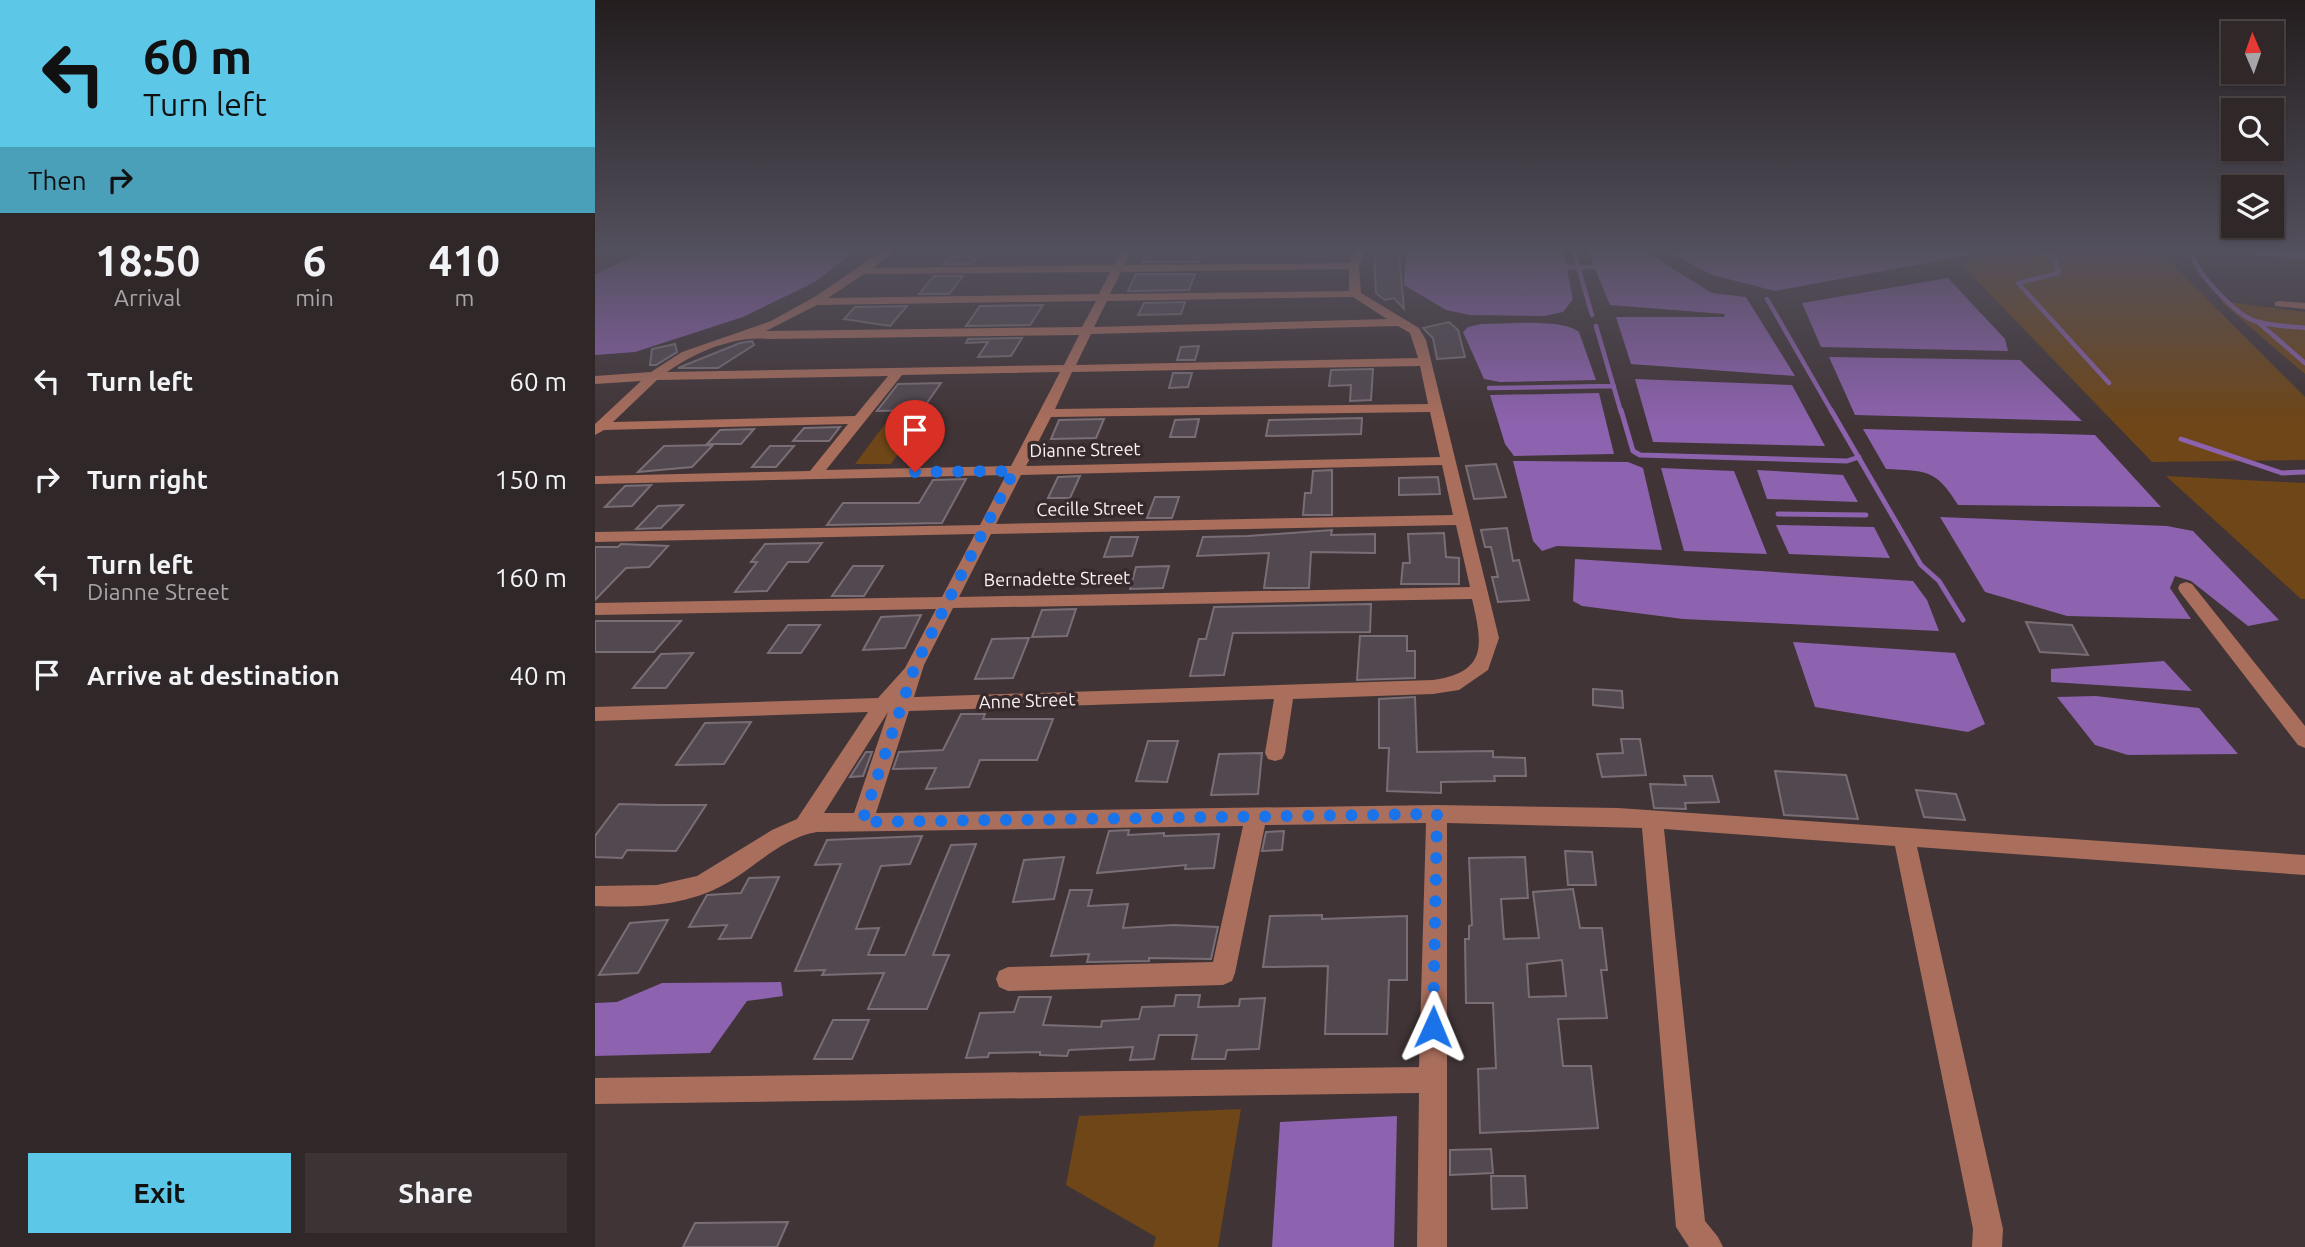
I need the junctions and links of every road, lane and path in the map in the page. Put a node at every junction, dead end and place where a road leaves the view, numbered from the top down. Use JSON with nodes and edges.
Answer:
{"nodes":[{"id":1,"x":802,"y":307,"type":"edge"},
{"id":2,"x":1098,"y":307,"type":"edge"},
{"id":3,"x":1377,"y":307,"type":"edge"},
{"id":4,"x":1401,"y":321,"type":"junction"},
{"id":5,"x":1085,"y":331,"type":"junction"},
{"id":6,"x":750,"y":333,"type":"junction"},
{"id":7,"x":1425,"y":362,"type":"junction"},
{"id":8,"x":1067,"y":370,"type":"junction"},
{"id":9,"x":897,"y":373,"type":"junction"},
{"id":10,"x":655,"y":376,"type":"junction"},
{"id":11,"x":595,"y":380,"type":"edge"},
{"id":12,"x":1436,"y":408,"type":"junction"},
{"id":13,"x":1046,"y":414,"type":"junction"},
{"id":14,"x":857,"y":420,"type":"junction"},
{"id":15,"x":598,"y":429,"type":"edge"},
{"id":16,"x":1449,"y":461,"type":"junction"},
{"id":17,"x":1014,"y":471,"type":"junction"},
{"id":18,"x":816,"y":473,"type":"junction"},
{"id":19,"x":595,"y":480,"type":"edge"},
{"id":20,"x":1461,"y":520,"type":"junction"},
{"id":21,"x":983,"y":531,"type":"junction"},
{"id":22,"x":595,"y":537,"type":"edge"},
{"id":23,"x":2186,"y":588,"type":"dead end"},
{"id":24,"x":1478,"y":593,"type":"junction"},
{"id":25,"x":949,"y":601,"type":"junction"},
{"id":26,"x":595,"y":609,"type":"edge"},
{"id":27,"x":1284,"y":694,"type":"junction"},
{"id":28,"x":892,"y":705,"type":"junction"},
{"id":29,"x":595,"y":714,"type":"edge"},
{"id":30,"x":2305,"y":740,"type":"edge"},
{"id":31,"x":1275,"y":752,"type":"dead end"},
{"id":32,"x":1437,"y":814,"type":"junction"},
{"id":33,"x":1256,"y":817,"type":"junction"},
{"id":34,"x":1652,"y":819,"type":"junction"},
{"id":35,"x":862,"y":822,"type":"junction"},
{"id":36,"x":805,"y":825,"type":"junction"},
{"id":37,"x":1903,"y":838,"type":"junction"},
{"id":38,"x":2305,"y":865,"type":"edge"},
{"id":39,"x":595,"y":896,"type":"edge"},
{"id":40,"x":1008,"y":979,"type":"dead end"},
{"id":41,"x":1432,"y":1080,"type":"junction"},
{"id":42,"x":595,"y":1091,"type":"edge"},
{"id":43,"x":1432,"y":1247,"type":"edge"},
{"id":44,"x":1708,"y":1247,"type":"edge"},
{"id":45,"x":1987,"y":1247,"type":"edge"}],
"edges":[{"from":1,"to":6,"type":"street"},
{"from":2,"to":5,"type":"street"},
{"from":3,"to":4,"type":"street"},
{"from":4,"to":5,"type":"street"},
{"from":4,"to":7,"type":"street"},
{"from":5,"to":6,"type":"street"},
{"from":5,"to":8,"type":"street"},
{"from":6,"to":10,"type":"street"},
{"from":7,"to":8,"type":"street"},
{"from":7,"to":12,"type":"street"},
{"from":8,"to":9,"type":"street"},
{"from":8,"to":13,"type":"street"},
{"from":9,"to":10,"type":"street"},
{"from":9,"to":14,"type":"street"},
{"from":10,"to":11,"type":"street"},
{"from":10,"to":15,"type":"street"},
{"from":12,"to":13,"type":"street"},
{"from":12,"to":16,"type":"street"},
{"from":13,"to":17,"type":"street"},
{"from":14,"to":15,"type":"street"},
{"from":14,"to":18,"type":"street"},
{"from":16,"to":17,"type":"street","name":"Dianne Street"},
{"from":16,"to":20,"type":"street"},
{"from":17,"to":18,"type":"street","name":"Dianne Street"},
{"from":17,"to":21,"type":"street"},
{"from":18,"to":19,"type":"street","name":"Dianne Street"},
{"from":20,"to":21,"type":"street","name":"Cecille Street"},
{"from":20,"to":24,"type":"street"},
{"from":21,"to":22,"type":"street","name":"Cecille Street"},
{"from":21,"to":25,"type":"street"},
{"from":23,"to":30,"type":"street"},
{"from":24,"to":25,"type":"street","name":"Bernadette Street"},
{"from":24,"to":27,"type":"street","name":"Anne Street"},
{"from":25,"to":26,"type":"street","name":"Bernadette Street"},
{"from":25,"to":28,"type":"street"},
{"from":27,"to":28,"type":"street","name":"Anne Street"},
{"from":27,"to":31,"type":"street"},
{"from":28,"to":29,"type":"street","name":"Anne Street"},
{"from":28,"to":35,"type":"street"},
{"from":28,"to":36,"type":"street"},
{"from":32,"to":33,"type":"street"},
{"from":32,"to":34,"type":"street"},
{"from":32,"to":41,"type":"street"},
{"from":33,"to":35,"type":"street"},
{"from":33,"to":40,"type":"street"},
{"from":34,"to":37,"type":"street"},
{"from":34,"to":44,"type":"street"},
{"from":35,"to":36,"type":"street"},
{"from":36,"to":39,"type":"street"},
{"from":37,"to":38,"type":"street"},
{"from":37,"to":45,"type":"street"},
{"from":41,"to":42,"type":"street"},
{"from":41,"to":43,"type":"street"}]}
